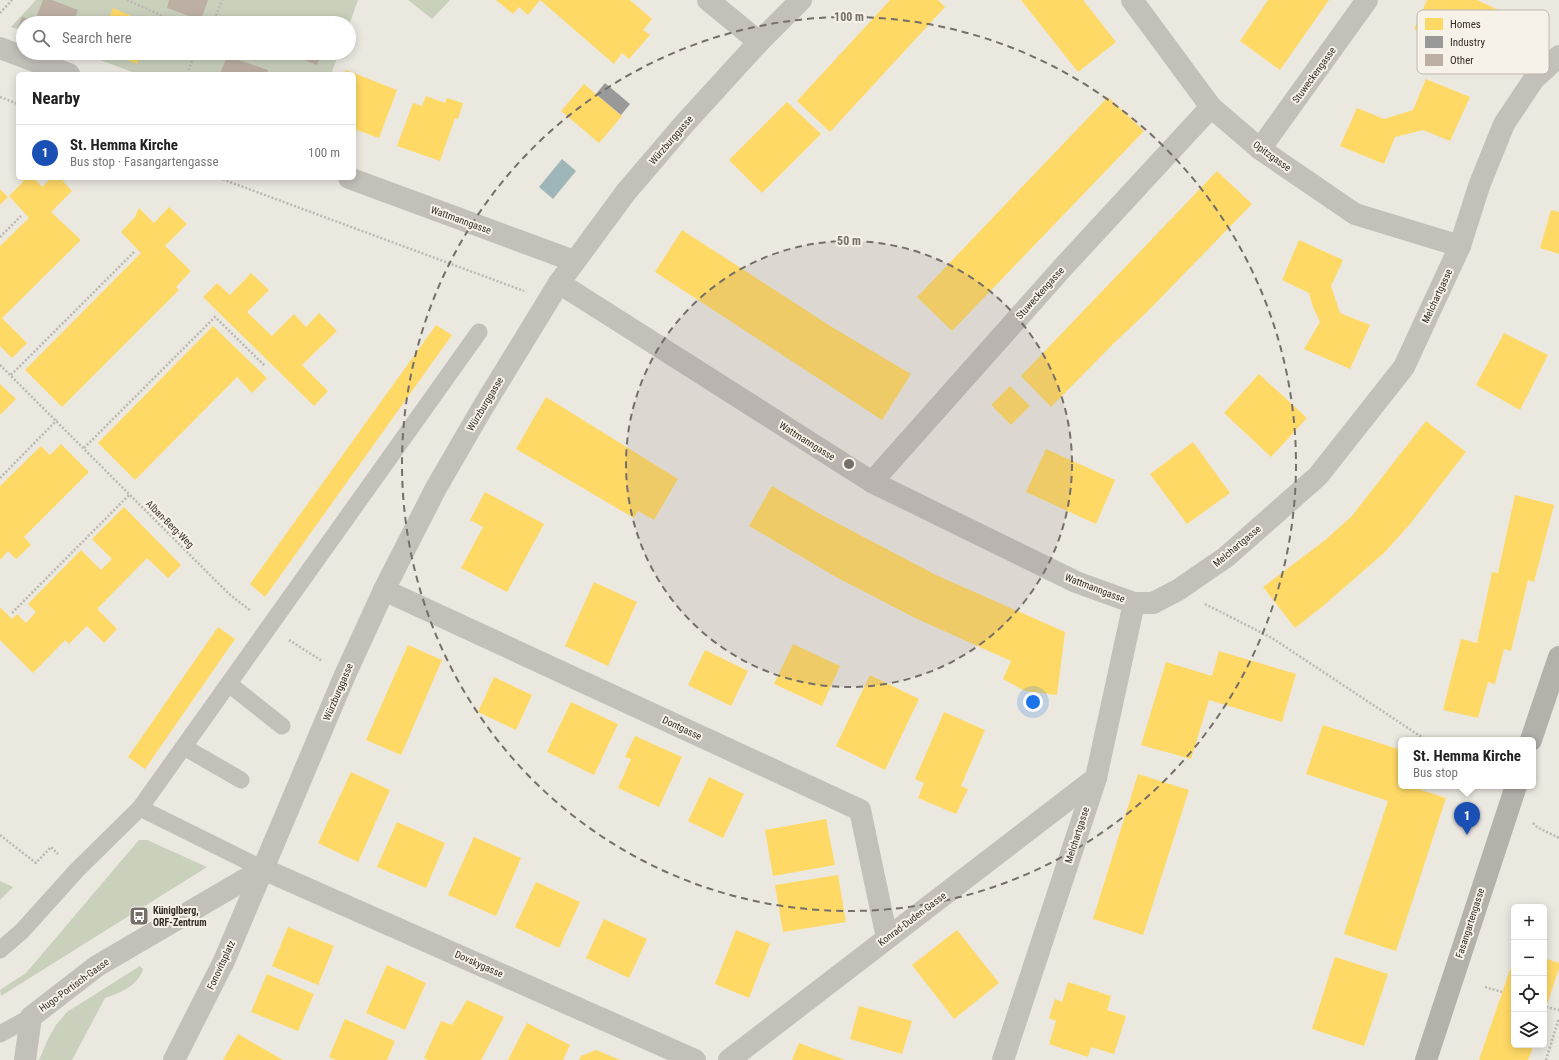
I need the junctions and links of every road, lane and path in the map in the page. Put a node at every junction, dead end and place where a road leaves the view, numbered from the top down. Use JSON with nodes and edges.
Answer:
{"nodes":[{"id":1,"x":12,"y":0,"type":"edge"},
{"id":2,"x":127,"y":0,"type":"edge"},
{"id":3,"x":222,"y":0,"type":"edge"},
{"id":4,"x":708,"y":0,"type":"edge"},
{"id":5,"x":801,"y":0,"type":"edge"},
{"id":6,"x":1132,"y":0,"type":"edge"},
{"id":7,"x":1367,"y":0,"type":"edge"},
{"id":8,"x":0,"y":13,"type":"edge"},
{"id":9,"x":162,"y":16,"type":"edge"},
{"id":10,"x":216,"y":16,"type":"edge"},
{"id":11,"x":759,"y":42,"type":"junction"},
{"id":12,"x":0,"y":48,"type":"edge"},
{"id":13,"x":16,"y":54,"type":"edge"},
{"id":14,"x":1559,"y":56,"type":"edge"},
{"id":15,"x":32,"y":60,"type":"edge"},
{"id":16,"x":192,"y":60,"type":"edge"},
{"id":17,"x":1549,"y":65,"type":"edge"},
{"id":18,"x":64,"y":72,"type":"edge"},
{"id":19,"x":188,"y":72,"type":"edge"},
{"id":20,"x":1539,"y":74,"type":"edge"},
{"id":21,"x":0,"y":98,"type":"edge"},
{"id":22,"x":16,"y":103,"type":"edge"},
{"id":23,"x":1211,"y":107,"type":"junction"},
{"id":24,"x":1260,"y":149,"type":"junction"},
{"id":25,"x":225,"y":180,"type":"edge"},
{"id":26,"x":354,"y":180,"type":"edge"},
{"id":27,"x":21,"y":216,"type":"dead end"},
{"id":28,"x":0,"y":237,"type":"edge"},
{"id":29,"x":1460,"y":246,"type":"junction"},
{"id":30,"x":134,"y":252,"type":"dead end"},
{"id":31,"x":574,"y":261,"type":"junction"},
{"id":32,"x":553,"y":292,"type":"junction"},
{"id":33,"x":479,"y":332,"type":"dead end"},
{"id":34,"x":0,"y":365,"type":"edge"},
{"id":35,"x":265,"y":366,"type":"dead end"},
{"id":36,"x":11,"y":375,"type":"junction"},
{"id":37,"x":57,"y":420,"type":"junction"},
{"id":38,"x":84,"y":448,"type":"junction"},
{"id":39,"x":0,"y":478,"type":"edge"},
{"id":40,"x":872,"y":482,"type":"junction"},
{"id":41,"x":130,"y":494,"type":"junction"},
{"id":42,"x":384,"y":590,"type":"junction"},
{"id":43,"x":1178,"y":590,"type":"junction"},
{"id":44,"x":1134,"y":603,"type":"junction"},
{"id":45,"x":12,"y":614,"type":"dead end"},
{"id":46,"x":268,"y":628,"type":"junction"},
{"id":47,"x":1559,"y":657,"type":"edge"},
{"id":48,"x":345,"y":675,"type":"junction"},
{"id":49,"x":229,"y":684,"type":"junction"},
{"id":50,"x":282,"y":726,"type":"dead end"},
{"id":51,"x":1421,"y":737,"type":"edge"},
{"id":52,"x":1532,"y":737,"type":"edge"},
{"id":53,"x":184,"y":747,"type":"junction"},
{"id":54,"x":1096,"y":778,"type":"junction"},
{"id":55,"x":241,"y":780,"type":"dead end"},
{"id":56,"x":1515,"y":789,"type":"edge"},
{"id":57,"x":140,"y":808,"type":"junction"},
{"id":58,"x":0,"y":835,"type":"edge"},
{"id":59,"x":51,"y":847,"type":"dead end"},
{"id":60,"x":263,"y":869,"type":"junction"},
{"id":61,"x":887,"y":938,"type":"junction"},
{"id":62,"x":0,"y":950,"type":"edge"},
{"id":63,"x":1485,"y":987,"type":"dead end"},
{"id":64,"x":1502,"y":992,"type":"dead end"},
{"id":65,"x":1547,"y":1007,"type":"edge"},
{"id":66,"x":1559,"y":1010,"type":"edge"},
{"id":67,"x":31,"y":1017,"type":"junction"},
{"id":68,"x":1559,"y":1018,"type":"edge"},
{"id":69,"x":0,"y":1034,"type":"edge"},
{"id":70,"x":25,"y":1060,"type":"edge"},
{"id":71,"x":174,"y":1060,"type":"edge"},
{"id":72,"x":695,"y":1060,"type":"edge"},
{"id":73,"x":729,"y":1060,"type":"edge"},
{"id":74,"x":1003,"y":1060,"type":"edge"},
{"id":75,"x":1426,"y":1060,"type":"edge"},
{"id":76,"x":1546,"y":1060,"type":"edge"}],
"edges":[{"from":1,"to":8,"type":"path"},
{"from":2,"to":9,"type":"path"},
{"from":3,"to":10,"type":"path"},
{"from":4,"to":11,"type":"street"},
{"from":5,"to":11,"type":"street","name":"Würzburggasse"},
{"from":6,"to":23,"type":"street","name":"Opitzgasse"},
{"from":7,"to":24,"type":"street","name":"Stuweckengasse"},
{"from":11,"to":31,"type":"street","name":"Würzburggasse"},
{"from":12,"to":13,"type":"street"},
{"from":14,"to":17,"type":"street","name":"Melchartgasse"},
{"from":15,"to":18,"type":"street"},
{"from":16,"to":19,"type":"path"},
{"from":20,"to":29,"type":"street","name":"Melchartgasse"},
{"from":21,"to":22,"type":"path"},
{"from":23,"to":24,"type":"street","name":"Opitzgasse"},
{"from":23,"to":40,"type":"street","name":"Stuweckengasse"},
{"from":24,"to":29,"type":"street","name":"Opitzgasse"},
{"from":25,"to":32,"type":"path"},
{"from":26,"to":31,"type":"street","name":"Wattmanngasse"},
{"from":27,"to":28,"type":"path"},
{"from":29,"to":43,"type":"street","name":"Melchartgasse"},
{"from":30,"to":36,"type":"path"},
{"from":31,"to":32,"type":"street","name":"Würzburggasse"},
{"from":32,"to":40,"type":"street","name":"Wattmanngasse"},
{"from":32,"to":42,"type":"street","name":"Würzburggasse"},
{"from":33,"to":46,"type":"lane"},
{"from":34,"to":36,"type":"path","name":"Alban-Berg-Weg"},
{"from":35,"to":38,"type":"path"},
{"from":36,"to":37,"type":"path","name":"Alban-Berg-Weg"},
{"from":37,"to":38,"type":"path","name":"Alban-Berg-Weg"},
{"from":37,"to":39,"type":"path"},
{"from":38,"to":41,"type":"path","name":"Alban-Berg-Weg"},
{"from":40,"to":44,"type":"street","name":"Wattmanngasse"},
{"from":41,"to":45,"type":"path"},
{"from":41,"to":46,"type":"path","name":"Alban-Berg-Weg"},
{"from":42,"to":48,"type":"street","name":"Würzburggasse"},
{"from":42,"to":61,"type":"street","name":"Dontgasse"},
{"from":43,"to":44,"type":"street","name":"Melchartgasse"},
{"from":43,"to":51,"type":"path"},
{"from":44,"to":54,"type":"street","name":"Melchartgasse"},
{"from":46,"to":48,"type":"path","name":"Alban-Berg-Weg"},
{"from":46,"to":49,"type":"lane"},
{"from":47,"to":52,"type":"main road"},
{"from":48,"to":60,"type":"street","name":"Würzburggasse"},
{"from":49,"to":50,"type":"lane"},
{"from":49,"to":53,"type":"lane"},
{"from":53,"to":55,"type":"lane"},
{"from":53,"to":57,"type":"lane"},
{"from":54,"to":61,"type":"street","name":"Konrad-Duden-Gasse"},
{"from":54,"to":74,"type":"street","name":"Melchartgasse"},
{"from":56,"to":75,"type":"main road","name":"Fasangartengasse"},
{"from":57,"to":60,"type":"lane"},
{"from":57,"to":62,"type":"lane"},
{"from":58,"to":59,"type":"path"},
{"from":60,"to":67,"type":"street","name":"Hugo-Portisch-Gasse"},
{"from":60,"to":71,"type":"street","name":"Fonovitsplatz"},
{"from":60,"to":72,"type":"street","name":"Dovskygasse"},
{"from":61,"to":73,"type":"street","name":"Konrad-Duden-Gasse"},
{"from":63,"to":64,"type":"path"},
{"from":65,"to":66,"type":"path"},
{"from":67,"to":69,"type":"lane"},
{"from":67,"to":70,"type":"street"},
{"from":68,"to":76,"type":"path"}]}
